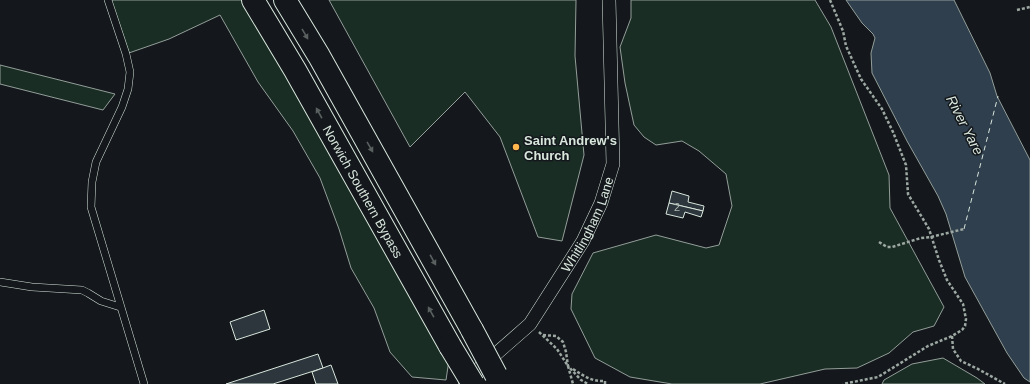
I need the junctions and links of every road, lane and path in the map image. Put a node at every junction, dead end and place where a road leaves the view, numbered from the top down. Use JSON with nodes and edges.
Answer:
{"nodes":[{"id":1,"x":108,"y":0,"type":"edge"},
{"id":2,"x":253,"y":0,"type":"edge"},
{"id":3,"x":285,"y":0,"type":"edge"},
{"id":4,"x":609,"y":0,"type":"edge"},
{"id":5,"x":830,"y":0,"type":"edge"},
{"id":6,"x":1030,"y":7,"type":"edge"},
{"id":7,"x":1017,"y":10,"type":"dead end"},
{"id":8,"x":964,"y":229,"type":"dead end"},
{"id":9,"x":931,"y":237,"type":"junction"},
{"id":10,"x":879,"y":242,"type":"dead end"},
{"id":11,"x":0,"y":282,"type":"edge"},
{"id":12,"x":120,"y":307,"type":"junction"},
{"id":13,"x":530,"y":324,"type":"junction"},
{"id":14,"x":542,"y":334,"type":"junction"},
{"id":15,"x":952,"y":336,"type":"junction"},
{"id":16,"x":568,"y":366,"type":"junction"},
{"id":17,"x":499,"y":379,"type":"edge"},
{"id":18,"x":144,"y":384,"type":"edge"},
{"id":19,"x":462,"y":384,"type":"edge"},
{"id":20,"x":473,"y":384,"type":"edge"},
{"id":21,"x":573,"y":384,"type":"edge"},
{"id":22,"x":588,"y":384,"type":"edge"},
{"id":23,"x":605,"y":384,"type":"edge"},
{"id":24,"x":843,"y":384,"type":"edge"},
{"id":25,"x":1005,"y":384,"type":"edge"}],
"edges":[{"from":1,"to":12,"type":"lane"},
{"from":20,"to":2,"type":"highway","name":"Norwich Southern Bypass","one_way":true,"bridge":true},
{"from":3,"to":17,"type":"highway","one_way":true,"bridge":true},
{"from":4,"to":13,"type":"street","name":"Whitlingham Lane"},
{"from":5,"to":9,"type":"path"},
{"from":6,"to":7,"type":"path"},
{"from":8,"to":9,"type":"path"},
{"from":9,"to":10,"type":"path"},
{"from":9,"to":15,"type":"path"},
{"from":11,"to":12,"type":"lane"},
{"from":12,"to":18,"type":"lane"},
{"from":13,"to":14,"type":"path"},
{"from":13,"to":19,"type":"street","name":"Whitlingham Lane"},
{"from":14,"to":16,"type":"path"},
{"from":14,"to":16,"type":"path"},
{"from":15,"to":24,"type":"path"},
{"from":15,"to":25,"type":"path"},
{"from":16,"to":21,"type":"path"},
{"from":16,"to":22,"type":"path"},
{"from":16,"to":23,"type":"path"}]}
